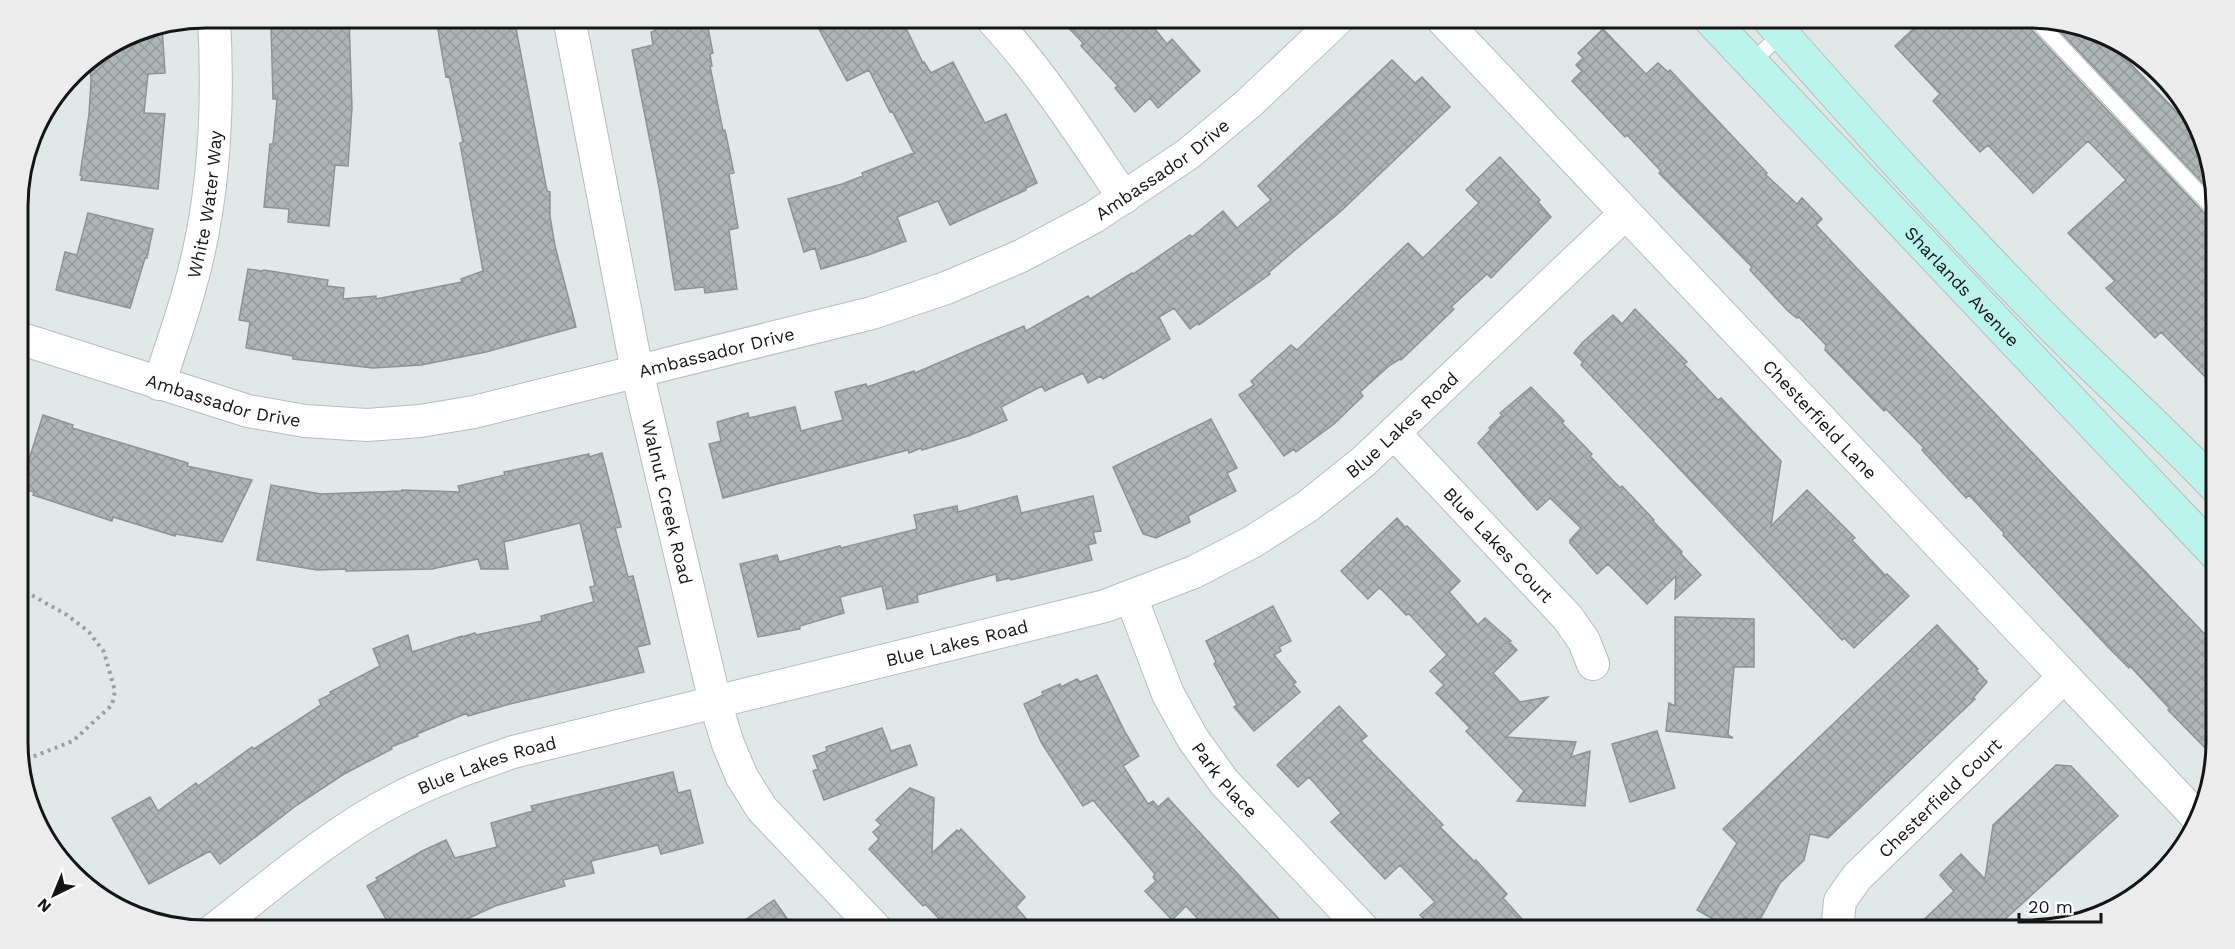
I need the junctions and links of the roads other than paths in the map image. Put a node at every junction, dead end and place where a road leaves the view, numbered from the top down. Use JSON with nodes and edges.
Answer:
{"nodes":[{"id":1,"x":1328,"y":28,"type":"edge"},
{"id":2,"x":1451,"y":28,"type":"edge"},
{"id":3,"x":1718,"y":28,"type":"edge"},
{"id":4,"x":1779,"y":28,"type":"edge"},
{"id":5,"x":1787,"y":28,"type":"edge"},
{"id":6,"x":215,"y":29,"type":"edge"},
{"id":7,"x":571,"y":29,"type":"edge"},
{"id":8,"x":1001,"y":29,"type":"edge"},
{"id":9,"x":2045,"y":30,"type":"edge"},
{"id":10,"x":1751,"y":63,"type":"junction"},
{"id":11,"x":1124,"y":198,"type":"junction"},
{"id":12,"x":2206,"y":199,"type":"edge"},
{"id":13,"x":1625,"y":214,"type":"junction"},
{"id":14,"x":29,"y":341,"type":"edge"},
{"id":15,"x":638,"y":372,"type":"junction"},
{"id":16,"x":159,"y":384,"type":"junction"},
{"id":17,"x":1394,"y":433,"type":"junction"},
{"id":18,"x":2206,"y":477,"type":"edge"},
{"id":19,"x":2206,"y":543,"type":"edge"},
{"id":20,"x":1131,"y":597,"type":"junction"},
{"id":21,"x":1593,"y":664,"type":"dead end"},
{"id":22,"x":2064,"y":677,"type":"junction"},
{"id":23,"x":715,"y":702,"type":"junction"},
{"id":24,"x":2192,"y":812,"type":"edge"},
{"id":25,"x":226,"y":920,"type":"edge"},
{"id":26,"x":868,"y":920,"type":"edge"},
{"id":27,"x":1355,"y":920,"type":"edge"},
{"id":28,"x":1838,"y":920,"type":"edge"}],
"edges":[{"from":1,"to":11,"type":"street","name":"Ambassador Drive"},
{"from":2,"to":13,"type":"street","name":"Chesterfield Lane"},
{"from":3,"to":10,"type":"main road","name":"Sharlands Avenue"},
{"from":4,"to":10,"type":"lane"},
{"from":5,"to":18,"type":"main road","name":"Sharlands Avenue"},
{"from":6,"to":16,"type":"street","name":"White Water Way"},
{"from":7,"to":15,"type":"street","name":"Walnut Creek Road"},
{"from":8,"to":11,"type":"street"},
{"from":9,"to":12,"type":"lane"},
{"from":10,"to":19,"type":"main road","name":"Sharlands Avenue"},
{"from":11,"to":15,"type":"street","name":"Ambassador Drive"},
{"from":13,"to":17,"type":"street","name":"Blue Lakes Road"},
{"from":13,"to":22,"type":"street","name":"Chesterfield Lane"},
{"from":14,"to":16,"type":"street","name":"Ambassador Drive"},
{"from":15,"to":16,"type":"street","name":"Ambassador Drive"},
{"from":15,"to":23,"type":"street","name":"Walnut Creek Road"},
{"from":17,"to":20,"type":"street","name":"Blue Lakes Road"},
{"from":17,"to":21,"type":"street","name":"Blue Lakes Court"},
{"from":20,"to":23,"type":"street","name":"Blue Lakes Road"},
{"from":20,"to":27,"type":"street","name":"Park Place"},
{"from":22,"to":24,"type":"street","name":"Chesterfield Lane"},
{"from":22,"to":28,"type":"street","name":"Chesterfield Court"},
{"from":23,"to":25,"type":"street","name":"Blue Lakes Road"},
{"from":23,"to":26,"type":"street","name":"Walnut Creek Road"}]}
